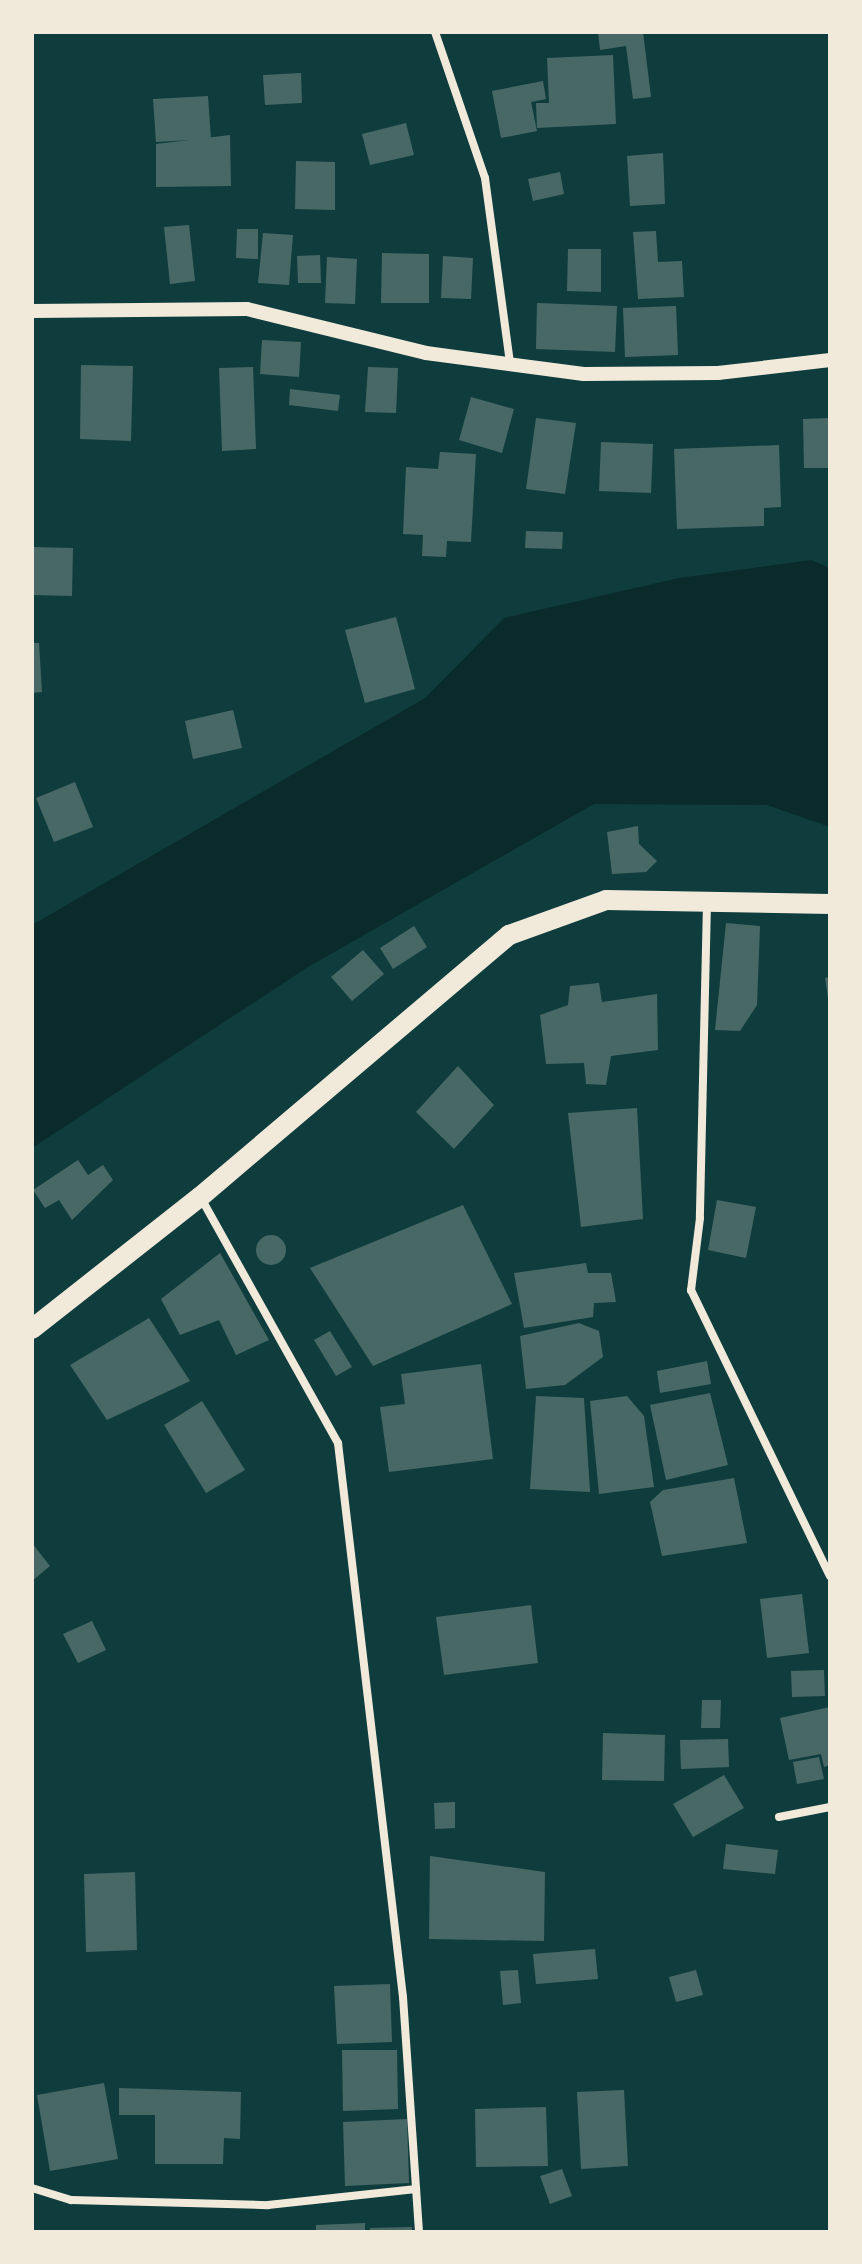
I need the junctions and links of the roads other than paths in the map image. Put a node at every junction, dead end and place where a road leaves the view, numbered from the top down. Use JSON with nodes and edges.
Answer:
{"nodes":[{"id":1,"x":435,"y":32,"type":"edge"},
{"id":2,"x":32,"y":311,"type":"edge"},
{"id":3,"x":830,"y":360,"type":"edge"},
{"id":4,"x":510,"y":364,"type":"junction"},
{"id":5,"x":707,"y":898,"type":"junction"},
{"id":6,"x":830,"y":904,"type":"edge"},
{"id":7,"x":200,"y":1197,"type":"junction"},
{"id":8,"x":32,"y":1329,"type":"edge"},
{"id":9,"x":830,"y":1576,"type":"edge"},
{"id":10,"x":830,"y":1807,"type":"edge"},
{"id":11,"x":779,"y":1817,"type":"dead end"},
{"id":12,"x":32,"y":2188,"type":"edge"},
{"id":13,"x":416,"y":2189,"type":"junction"},
{"id":14,"x":419,"y":2232,"type":"edge"}],
"edges":[{"from":1,"to":4,"type":"street"},
{"from":2,"to":4,"type":"street"},
{"from":3,"to":4,"type":"street"},
{"from":5,"to":6,"type":"main road"},
{"from":5,"to":7,"type":"main road"},
{"from":5,"to":9,"type":"street"},
{"from":7,"to":8,"type":"main road"},
{"from":7,"to":13,"type":"street"},
{"from":10,"to":11,"type":"street"},
{"from":12,"to":13,"type":"street"},
{"from":13,"to":14,"type":"street"}]}
